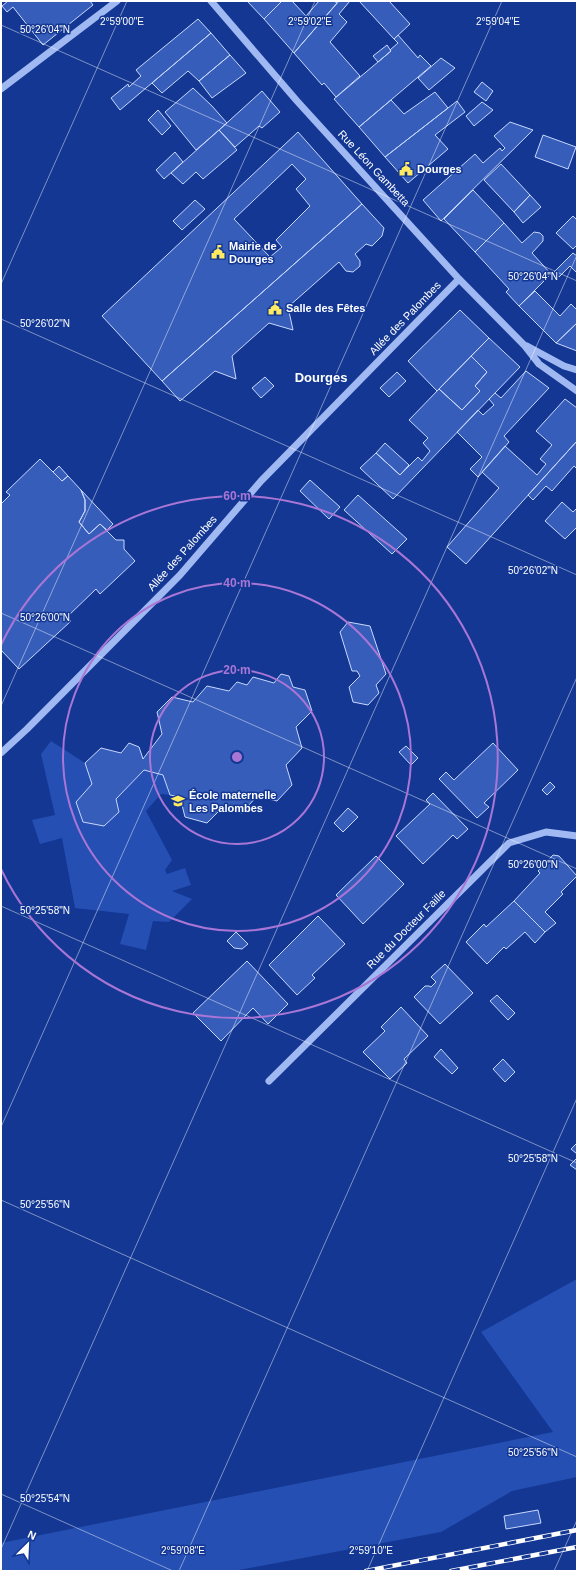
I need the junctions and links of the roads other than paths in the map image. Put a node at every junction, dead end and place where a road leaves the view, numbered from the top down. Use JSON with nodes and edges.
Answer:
{"nodes":[{"id":1,"x":117,"y":1,"type":"edge"},
{"id":2,"x":211,"y":1,"type":"edge"},
{"id":3,"x":1,"y":89,"type":"edge"},
{"id":4,"x":459,"y":279,"type":"junction"},
{"id":5,"x":525,"y":346,"type":"junction"},
{"id":6,"x":577,"y":370,"type":"edge"},
{"id":7,"x":577,"y":391,"type":"edge"},
{"id":8,"x":1,"y":753,"type":"edge"},
{"id":9,"x":577,"y":836,"type":"edge"},
{"id":10,"x":269,"y":1081,"type":"dead end"}],
"edges":[{"from":1,"to":3,"type":"street"},
{"from":2,"to":4,"type":"street","name":"Rue Léon Gambetta"},
{"from":4,"to":5,"type":"street","name":"Rue Léon Gambetta"},
{"from":4,"to":8,"type":"street","name":"Allée des Palombes"},
{"from":5,"to":6,"type":"street","name":"Rue Léon Gambetta"},
{"from":5,"to":7,"type":"street","name":"Rue Léon Gambetta"},
{"from":9,"to":10,"type":"street","name":"Rue du Docteur Faille"}]}
